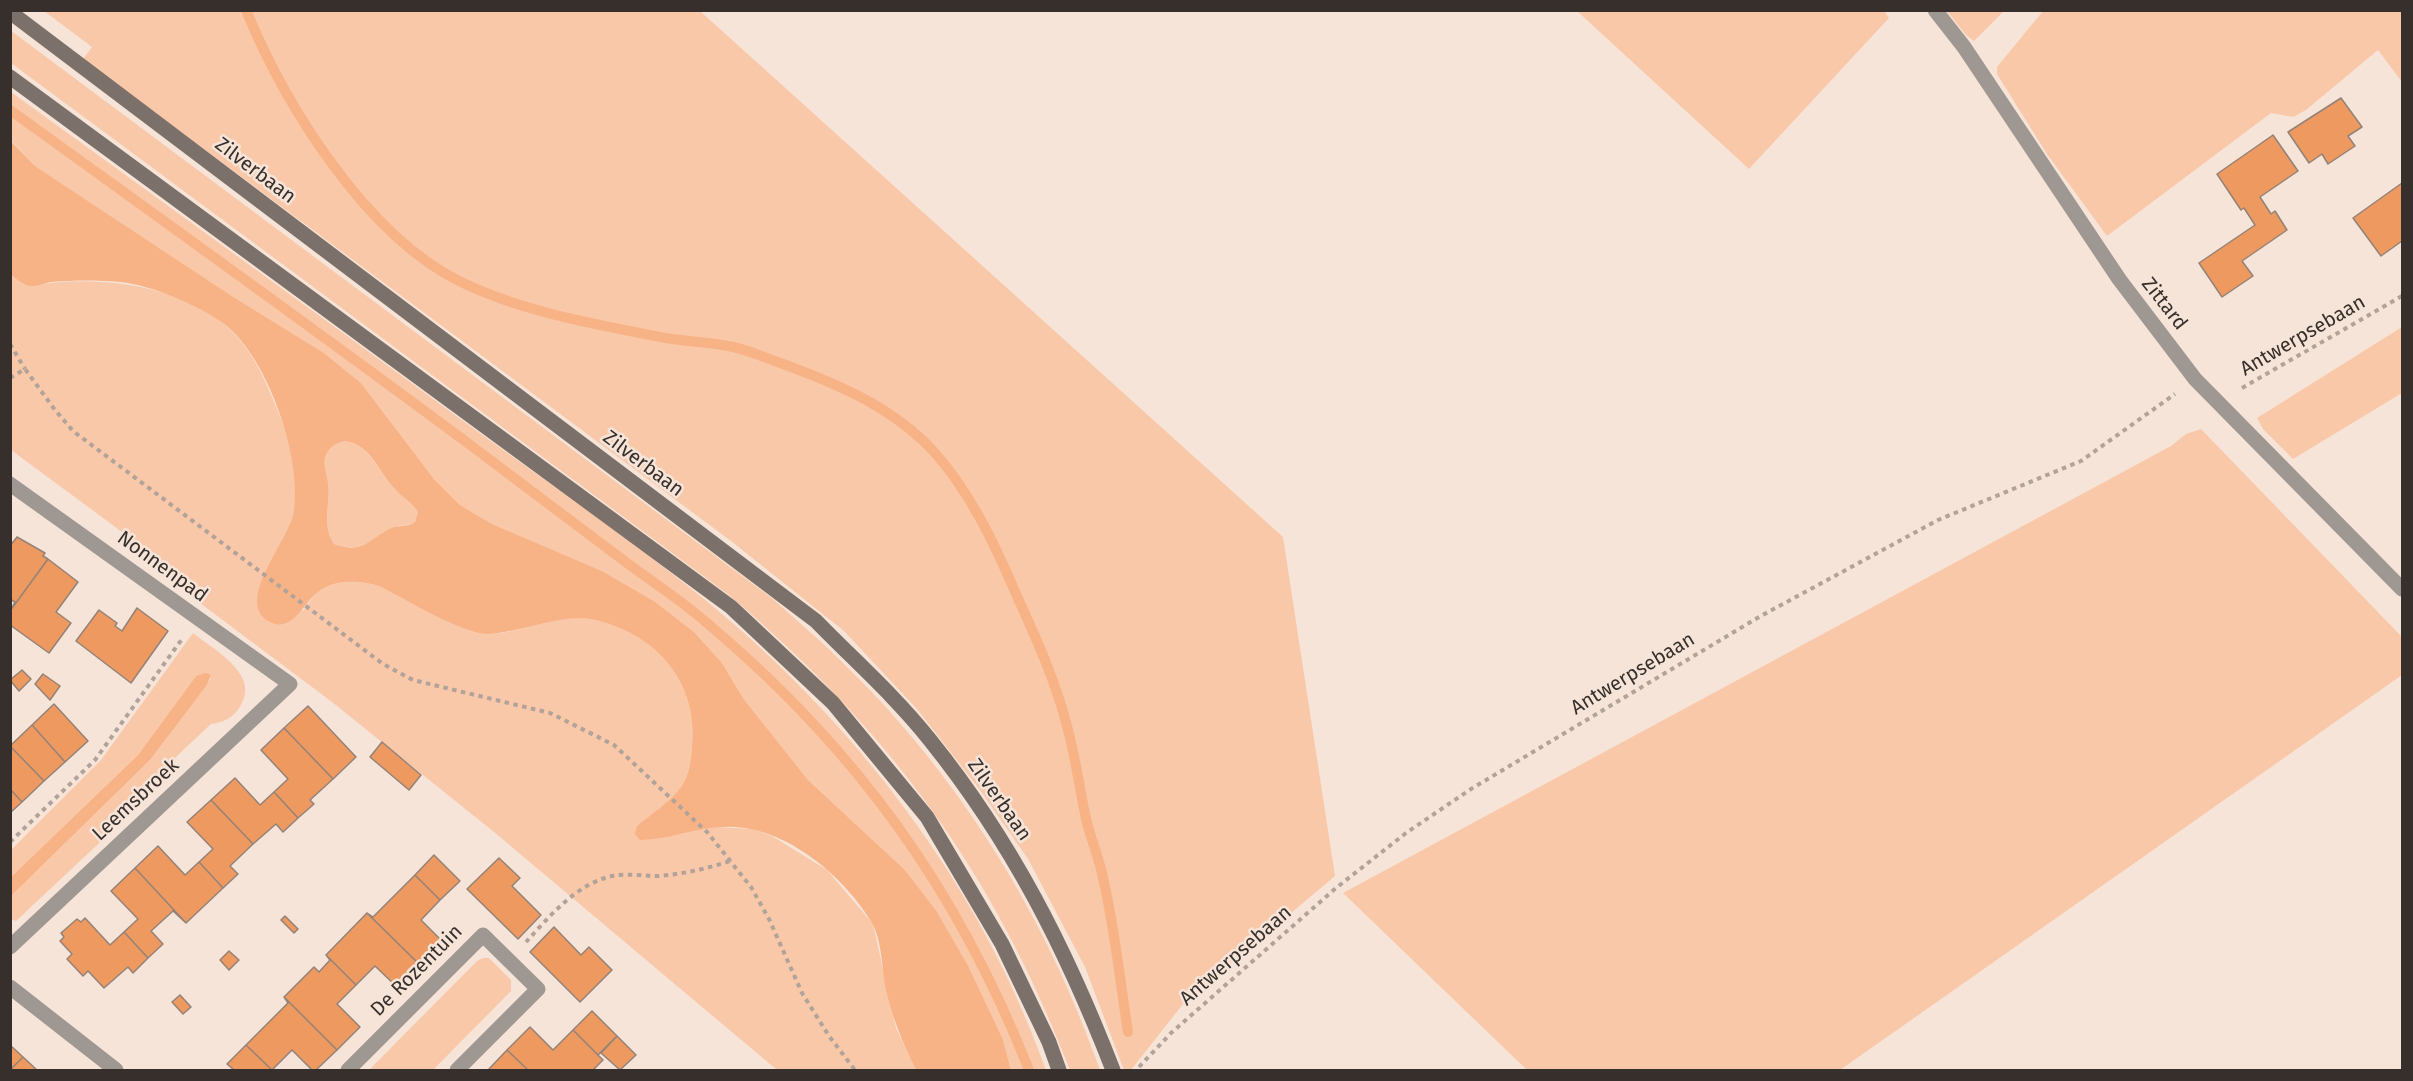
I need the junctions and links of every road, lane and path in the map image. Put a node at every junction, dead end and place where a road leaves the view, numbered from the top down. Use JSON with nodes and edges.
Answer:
{"nodes":[{"id":1,"x":1935,"y":10,"type":"edge"},
{"id":2,"x":10,"y":12,"type":"edge"},
{"id":3,"x":10,"y":77,"type":"edge"},
{"id":4,"x":2403,"y":296,"type":"edge"},
{"id":5,"x":10,"y":344,"type":"edge"},
{"id":6,"x":25,"y":369,"type":"junction"},
{"id":7,"x":10,"y":378,"type":"edge"},
{"id":8,"x":2195,"y":379,"type":"junction"},
{"id":9,"x":2219,"y":401,"type":"junction"},
{"id":10,"x":10,"y":484,"type":"edge"},
{"id":11,"x":2403,"y":590,"type":"edge"},
{"id":12,"x":197,"y":618,"type":"junction"},
{"id":13,"x":290,"y":684,"type":"joint"},
{"id":14,"x":10,"y":842,"type":"edge"},
{"id":15,"x":730,"y":861,"type":"junction"},
{"id":16,"x":10,"y":947,"type":"edge"},
{"id":17,"x":509,"y":960,"type":"junction"},
{"id":18,"x":10,"y":987,"type":"edge"},
{"id":19,"x":116,"y":1071,"type":"edge"},
{"id":20,"x":348,"y":1071,"type":"edge"},
{"id":21,"x":457,"y":1071,"type":"edge"},
{"id":22,"x":855,"y":1071,"type":"edge"},
{"id":23,"x":1059,"y":1071,"type":"edge"},
{"id":24,"x":1113,"y":1071,"type":"edge"},
{"id":25,"x":1136,"y":1071,"type":"edge"}],
"edges":[{"from":1,"to":8,"type":"street","name":"Zittard"},
{"from":2,"to":24,"type":"main road","name":"Zilverbaan"},
{"from":3,"to":23,"type":"main road"},
{"from":4,"to":9,"type":"path","name":"Antwerpsebaan"},
{"from":5,"to":6,"type":"path"},
{"from":6,"to":7,"type":"path"},
{"from":6,"to":15,"type":"path"},
{"from":8,"to":9,"type":"street","name":"Zittard"},
{"from":8,"to":25,"type":"path","name":"Antwerpsebaan"},
{"from":9,"to":11,"type":"street","name":"Zittard"},
{"from":10,"to":12,"type":"street","name":"Nonnenpad"},
{"from":12,"to":13,"type":"street","name":"Nonnenpad"},
{"from":12,"to":14,"type":"path"},
{"from":13,"to":16,"type":"street","name":"Leemsbroek"},
{"from":15,"to":17,"type":"path"},
{"from":15,"to":22,"type":"path"},
{"from":17,"to":20,"type":"street","name":"De Rozentuin"},
{"from":17,"to":21,"type":"street","name":"De Rozentuin"},
{"from":18,"to":19,"type":"street"}]}
